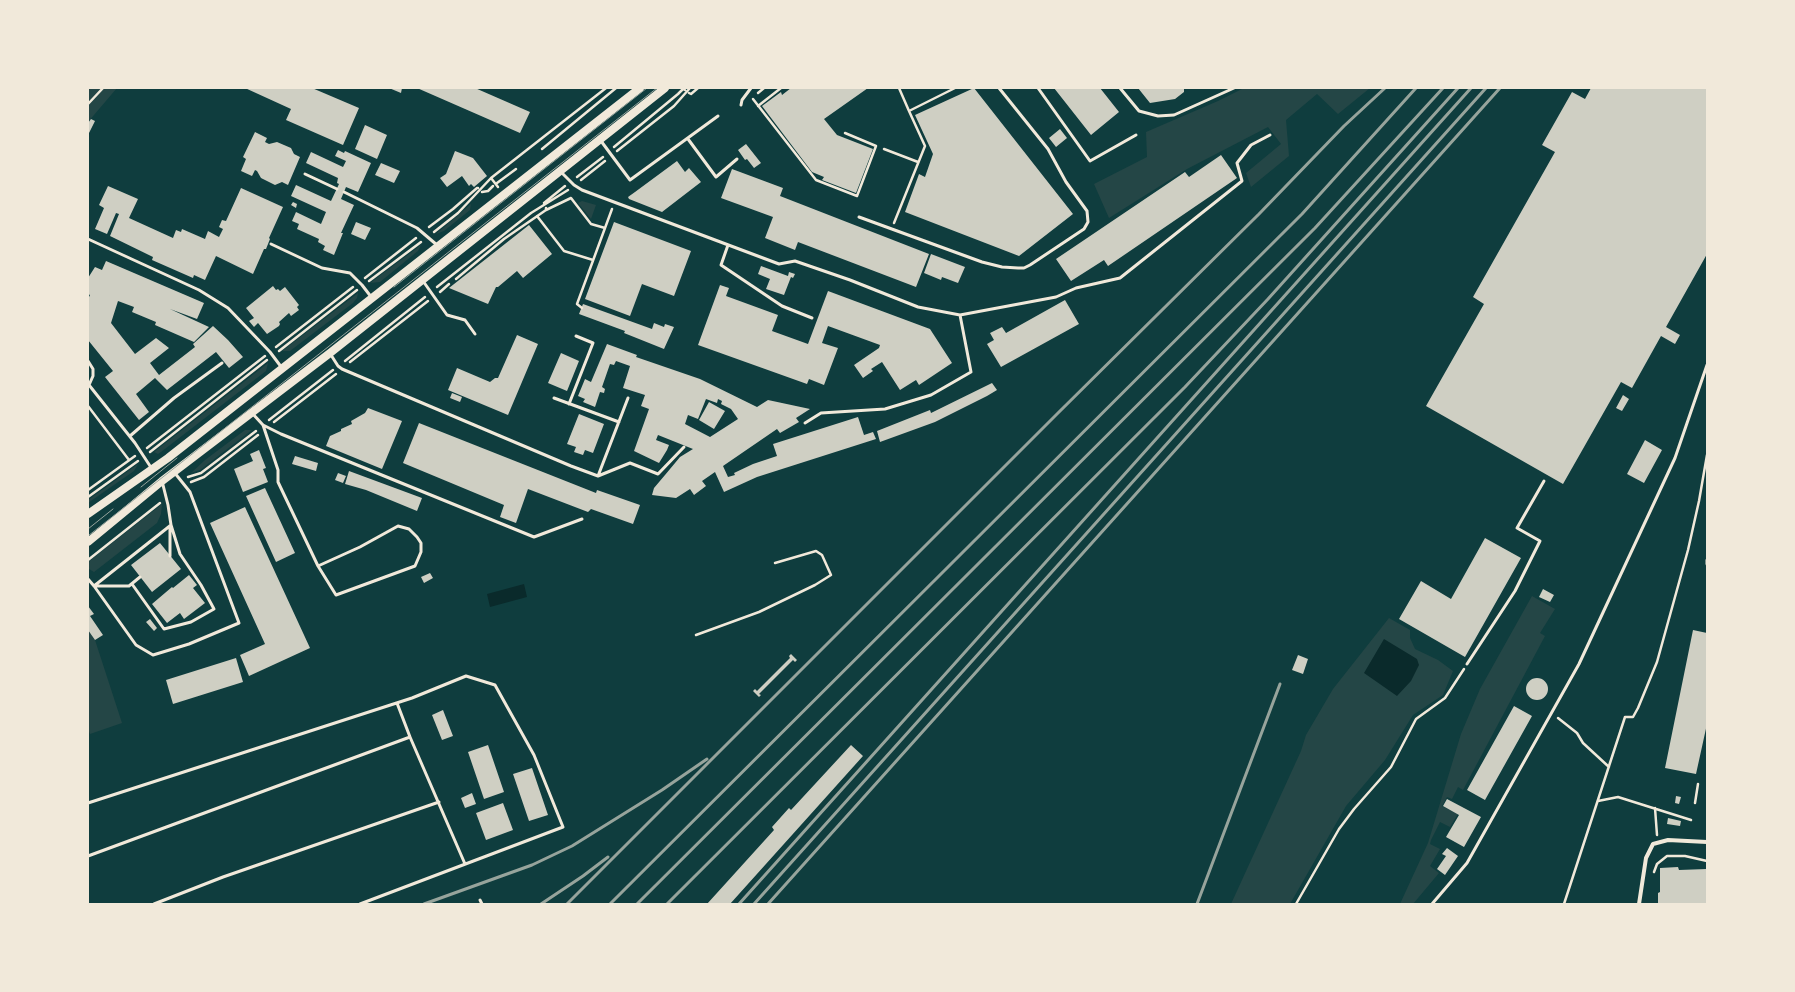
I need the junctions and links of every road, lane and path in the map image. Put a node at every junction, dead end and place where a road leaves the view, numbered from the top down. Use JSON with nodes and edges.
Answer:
{"nodes":[{"id":1,"x":103,"y":88,"type":"edge"},
{"id":2,"x":606,"y":88,"type":"edge"},
{"id":3,"x":616,"y":88,"type":"edge"},
{"id":4,"x":640,"y":88,"type":"edge"},
{"id":5,"x":665,"y":88,"type":"edge"},
{"id":6,"x":690,"y":88,"type":"edge"},
{"id":7,"x":698,"y":88,"type":"edge"},
{"id":8,"x":751,"y":88,"type":"edge"},
{"id":9,"x":764,"y":88,"type":"edge"},
{"id":10,"x":781,"y":88,"type":"edge"},
{"id":11,"x":899,"y":88,"type":"edge"},
{"id":12,"x":955,"y":88,"type":"edge"},
{"id":13,"x":999,"y":88,"type":"edge"},
{"id":14,"x":1038,"y":88,"type":"edge"},
{"id":15,"x":1120,"y":88,"type":"edge"},
{"id":16,"x":1234,"y":88,"type":"edge"},
{"id":17,"x":685,"y":90,"type":"dead end"},
{"id":18,"x":689,"y":93,"type":"dead end"},
{"id":19,"x":88,"y":104,"type":"edge"},
{"id":20,"x":741,"y":106,"type":"dead end"},
{"id":21,"x":758,"y":106,"type":"junction"},
{"id":22,"x":909,"y":111,"type":"junction"},
{"id":23,"x":718,"y":116,"type":"dead end"},
{"id":24,"x":571,"y":126,"type":"dead end"},
{"id":25,"x":845,"y":133,"type":"dead end"},
{"id":26,"x":1270,"y":135,"type":"dead end"},
{"id":27,"x":1136,"y":136,"type":"dead end"},
{"id":28,"x":599,"y":139,"type":"junction"},
{"id":29,"x":688,"y":139,"type":"junction"},
{"id":30,"x":612,"y":148,"type":"dead end"},
{"id":31,"x":884,"y":149,"type":"dead end"},
{"id":32,"x":615,"y":153,"type":"dead end"},
{"id":33,"x":605,"y":156,"type":"dead end"},
{"id":34,"x":608,"y":159,"type":"dead end"},
{"id":35,"x":738,"y":159,"type":"dead end"},
{"id":36,"x":918,"y":162,"type":"junction"},
{"id":37,"x":516,"y":170,"type":"dead end"},
{"id":38,"x":559,"y":171,"type":"junction"},
{"id":39,"x":306,"y":174,"type":"dead end"},
{"id":40,"x":579,"y":176,"type":"dead end"},
{"id":41,"x":490,"y":178,"type":"junction"},
{"id":42,"x":581,"y":180,"type":"dead end"},
{"id":43,"x":497,"y":183,"type":"dead end"},
{"id":44,"x":493,"y":186,"type":"dead end"},
{"id":45,"x":478,"y":188,"type":"dead end"},
{"id":46,"x":562,"y":188,"type":"dead end"},
{"id":47,"x":337,"y":189,"type":"dead end"},
{"id":48,"x":500,"y":189,"type":"dead end"},
{"id":49,"x":568,"y":191,"type":"dead end"},
{"id":50,"x":344,"y":192,"type":"dead end"},
{"id":51,"x":482,"y":192,"type":"dead end"},
{"id":52,"x":615,"y":202,"type":"junction"},
{"id":53,"x":544,"y":203,"type":"dead end"},
{"id":54,"x":537,"y":216,"type":"junction"},
{"id":55,"x":858,"y":217,"type":"dead end"},
{"id":56,"x":605,"y":228,"type":"junction"},
{"id":57,"x":892,"y":229,"type":"junction"},
{"id":58,"x":426,"y":230,"type":"dead end"},
{"id":59,"x":431,"y":234,"type":"dead end"},
{"id":60,"x":420,"y":235,"type":"dead end"},
{"id":61,"x":88,"y":239,"type":"edge"},
{"id":62,"x":422,"y":241,"type":"dead end"},
{"id":63,"x":271,"y":244,"type":"dead end"},
{"id":64,"x":728,"y":245,"type":"junction"},
{"id":65,"x":439,"y":246,"type":"junction"},
{"id":66,"x":593,"y":260,"type":"junction"},
{"id":67,"x":364,"y":279,"type":"dead end"},
{"id":68,"x":456,"y":279,"type":"dead end"},
{"id":69,"x":422,"y":280,"type":"junction"},
{"id":70,"x":367,"y":282,"type":"dead end"},
{"id":71,"x":449,"y":284,"type":"dead end"},
{"id":72,"x":355,"y":286,"type":"dead end"},
{"id":73,"x":436,"y":288,"type":"dead end"},
{"id":74,"x":358,"y":289,"type":"dead end"},
{"id":75,"x":438,"y":293,"type":"dead end"},
{"id":76,"x":426,"y":296,"type":"dead end"},
{"id":77,"x":372,"y":298,"type":"junction"},
{"id":78,"x":430,"y":300,"type":"dead end"},
{"id":79,"x":582,"y":308,"type":"dead end"},
{"id":80,"x":960,"y":316,"type":"junction"},
{"id":81,"x":812,"y":318,"type":"dead end"},
{"id":82,"x":475,"y":334,"type":"dead end"},
{"id":83,"x":576,"y":336,"type":"dead end"},
{"id":84,"x":275,"y":348,"type":"dead end"},
{"id":85,"x":278,"y":352,"type":"dead end"},
{"id":86,"x":330,"y":353,"type":"junction"},
{"id":87,"x":266,"y":355,"type":"dead end"},
{"id":88,"x":348,"y":358,"type":"dead end"},
{"id":89,"x":269,"y":359,"type":"dead end"},
{"id":90,"x":88,"y":361,"type":"edge"},
{"id":91,"x":350,"y":362,"type":"dead end"},
{"id":92,"x":222,"y":363,"type":"dead end"},
{"id":93,"x":1707,"y":365,"type":"edge"},
{"id":94,"x":282,"y":368,"type":"junction"},
{"id":95,"x":331,"y":371,"type":"dead end"},
{"id":96,"x":336,"y":373,"type":"dead end"},
{"id":97,"x":554,"y":398,"type":"dead end"},
{"id":98,"x":628,"y":398,"type":"dead end"},
{"id":99,"x":569,"y":404,"type":"junction"},
{"id":100,"x":88,"y":406,"type":"edge"},
{"id":101,"x":252,"y":413,"type":"junction"},
{"id":102,"x":271,"y":419,"type":"dead end"},
{"id":103,"x":274,"y":422,"type":"dead end"},
{"id":104,"x":618,"y":422,"type":"junction"},
{"id":105,"x":805,"y":423,"type":"dead end"},
{"id":106,"x":263,"y":425,"type":"junction"},
{"id":107,"x":257,"y":430,"type":"dead end"},
{"id":108,"x":260,"y":434,"type":"dead end"},
{"id":109,"x":130,"y":436,"type":"junction"},
{"id":110,"x":684,"y":447,"type":"dead end"},
{"id":111,"x":147,"y":448,"type":"dead end"},
{"id":112,"x":150,"y":452,"type":"dead end"},
{"id":113,"x":137,"y":454,"type":"dead end"},
{"id":114,"x":1707,"y":455,"type":"edge"},
{"id":115,"x":129,"y":460,"type":"junction"},
{"id":116,"x":139,"y":460,"type":"dead end"},
{"id":117,"x":152,"y":469,"type":"junction"},
{"id":118,"x":174,"y":472,"type":"junction"},
{"id":119,"x":598,"y":476,"type":"junction"},
{"id":120,"x":188,"y":477,"type":"dead end"},
{"id":121,"x":1544,"y":481,"type":"dead end"},
{"id":122,"x":162,"y":482,"type":"junction"},
{"id":123,"x":190,"y":483,"type":"dead end"},
{"id":124,"x":88,"y":490,"type":"edge"},
{"id":125,"x":88,"y":497,"type":"edge"},
{"id":126,"x":161,"y":502,"type":"dead end"},
{"id":127,"x":88,"y":514,"type":"edge"},
{"id":128,"x":582,"y":519,"type":"dead end"},
{"id":129,"x":171,"y":525,"type":"junction"},
{"id":130,"x":88,"y":542,"type":"edge"},
{"id":131,"x":170,"y":556,"type":"dead end"},
{"id":132,"x":88,"y":560,"type":"edge"},
{"id":133,"x":1707,"y":560,"type":"edge"},
{"id":134,"x":775,"y":563,"type":"dead end"},
{"id":135,"x":1707,"y":564,"type":"edge"},
{"id":136,"x":318,"y":566,"type":"junction"},
{"id":137,"x":140,"y":577,"type":"dead end"},
{"id":138,"x":88,"y":579,"type":"edge"},
{"id":139,"x":132,"y":584,"type":"junction"},
{"id":140,"x":94,"y":586,"type":"junction"},
{"id":141,"x":696,"y":635,"type":"dead end"},
{"id":142,"x":1467,"y":664,"type":"joint"},
{"id":143,"x":397,"y":703,"type":"junction"},
{"id":144,"x":1552,"y":712,"type":"junction"},
{"id":145,"x":410,"y":737,"type":"junction"},
{"id":146,"x":1609,"y":767,"type":"junction"},
{"id":147,"x":1698,"y":784,"type":"dead end"},
{"id":148,"x":1598,"y":801,"type":"junction"},
{"id":149,"x":439,"y":802,"type":"junction"},
{"id":150,"x":88,"y":803,"type":"edge"},
{"id":151,"x":1695,"y":803,"type":"dead end"},
{"id":152,"x":1655,"y":808,"type":"junction"},
{"id":153,"x":1691,"y":820,"type":"dead end"},
{"id":154,"x":1659,"y":841,"type":"junction"},
{"id":155,"x":1707,"y":842,"type":"edge"},
{"id":156,"x":88,"y":856,"type":"edge"},
{"id":157,"x":1707,"y":861,"type":"edge"},
{"id":158,"x":465,"y":864,"type":"junction"},
{"id":159,"x":1653,"y":874,"type":"dead end"},
{"id":160,"x":480,"y":900,"type":"dead end"},
{"id":161,"x":154,"y":904,"type":"edge"},
{"id":162,"x":360,"y":904,"type":"edge"},
{"id":163,"x":482,"y":904,"type":"edge"},
{"id":164,"x":1296,"y":904,"type":"edge"},
{"id":165,"x":1432,"y":904,"type":"edge"},
{"id":166,"x":1564,"y":904,"type":"edge"},
{"id":167,"x":1639,"y":904,"type":"edge"}],
"edges":[{"from":1,"to":19,"type":"path"},
{"from":2,"to":41,"type":"path"},
{"from":3,"to":24,"type":"path"},
{"from":4,"to":65,"type":"main road"},
{"from":5,"to":28,"type":"main road"},
{"from":6,"to":32,"type":"path"},
{"from":7,"to":18,"type":"path"},
{"from":8,"to":20,"type":"lane"},
{"from":9,"to":21,"type":"path"},
{"from":10,"to":21,"type":"path"},
{"from":11,"to":22,"type":"path"},
{"from":12,"to":22,"type":"path"},
{"from":13,"to":57,"type":"lane"},
{"from":14,"to":27,"type":"lane"},
{"from":15,"to":16,"type":"lane"},
{"from":17,"to":30,"type":"path"},
{"from":21,"to":25,"type":"path"},
{"from":22,"to":36,"type":"path"},
{"from":23,"to":29,"type":"lane"},
{"from":26,"to":80,"type":"lane"},
{"from":28,"to":29,"type":"lane"},
{"from":28,"to":38,"type":"main road"},
{"from":29,"to":35,"type":"lane"},
{"from":31,"to":36,"type":"path"},
{"from":33,"to":40,"type":"path"},
{"from":34,"to":42,"type":"path"},
{"from":36,"to":57,"type":"path"},
{"from":37,"to":43,"type":"path"},
{"from":38,"to":52,"type":"lane"},
{"from":38,"to":69,"type":"main road"},
{"from":39,"to":47,"type":"lane"},
{"from":41,"to":48,"type":"path"},
{"from":41,"to":59,"type":"path"},
{"from":44,"to":51,"type":"path"},
{"from":45,"to":58,"type":"path"},
{"from":46,"to":53,"type":"path"},
{"from":49,"to":73,"type":"path"},
{"from":50,"to":65,"type":"lane"},
{"from":52,"to":56,"type":"path"},
{"from":52,"to":64,"type":"lane"},
{"from":54,"to":56,"type":"path"},
{"from":54,"to":66,"type":"path"},
{"from":54,"to":68,"type":"path"},
{"from":55,"to":57,"type":"lane"},
{"from":56,"to":66,"type":"path"},
{"from":60,"to":67,"type":"path"},
{"from":61,"to":94,"type":"lane"},
{"from":62,"to":70,"type":"path"},
{"from":63,"to":77,"type":"lane"},
{"from":64,"to":80,"type":"lane"},
{"from":64,"to":81,"type":"lane"},
{"from":65,"to":77,"type":"main road"},
{"from":66,"to":79,"type":"path"},
{"from":69,"to":82,"type":"lane"},
{"from":69,"to":86,"type":"main road"},
{"from":71,"to":75,"type":"path"},
{"from":72,"to":84,"type":"path"},
{"from":74,"to":85,"type":"path"},
{"from":76,"to":88,"type":"path"},
{"from":77,"to":94,"type":"main road"},
{"from":78,"to":91,"type":"path"},
{"from":80,"to":105,"type":"lane"},
{"from":83,"to":99,"type":"lane"},
{"from":86,"to":101,"type":"main road"},
{"from":86,"to":119,"type":"lane"},
{"from":87,"to":111,"type":"path"},
{"from":89,"to":112,"type":"path"},
{"from":90,"to":109,"type":"lane"},
{"from":92,"to":109,"type":"lane"},
{"from":93,"to":144,"type":"lane"},
{"from":94,"to":117,"type":"main road"},
{"from":95,"to":102,"type":"path"},
{"from":96,"to":103,"type":"path"},
{"from":97,"to":99,"type":"lane"},
{"from":98,"to":104,"type":"lane"},
{"from":99,"to":104,"type":"lane"},
{"from":100,"to":115,"type":"path"},
{"from":101,"to":106,"type":"lane"},
{"from":101,"to":118,"type":"main road"},
{"from":104,"to":119,"type":"lane"},
{"from":106,"to":128,"type":"lane"},
{"from":106,"to":136,"type":"lane"},
{"from":107,"to":120,"type":"path"},
{"from":108,"to":123,"type":"path"},
{"from":109,"to":117,"type":"lane"},
{"from":110,"to":119,"type":"lane"},
{"from":113,"to":115,"type":"path"},
{"from":114,"to":146,"type":"path"},
{"from":115,"to":124,"type":"path"},
{"from":116,"to":125,"type":"path"},
{"from":117,"to":127,"type":"main road"},
{"from":118,"to":122,"type":"main road"},
{"from":118,"to":140,"type":"lane"},
{"from":121,"to":142,"type":"lane"},
{"from":122,"to":129,"type":"lane"},
{"from":122,"to":130,"type":"main road"},
{"from":126,"to":132,"type":"path"},
{"from":129,"to":131,"type":"lane"},
{"from":129,"to":139,"type":"lane"},
{"from":129,"to":140,"type":"lane"},
{"from":133,"to":135,"type":"lane"},
{"from":134,"to":141,"type":"path"},
{"from":136,"to":136,"type":"lane"},
{"from":137,"to":139,"type":"lane"},
{"from":138,"to":140,"type":"lane"},
{"from":139,"to":140,"type":"lane"},
{"from":142,"to":164,"type":"path"},
{"from":143,"to":145,"type":"lane"},
{"from":143,"to":150,"type":"lane"},
{"from":143,"to":158,"type":"lane"},
{"from":144,"to":146,"type":"path"},
{"from":144,"to":165,"type":"lane"},
{"from":145,"to":149,"type":"lane"},
{"from":145,"to":156,"type":"lane"},
{"from":146,"to":148,"type":"path"},
{"from":147,"to":151,"type":"path"},
{"from":148,"to":152,"type":"path"},
{"from":148,"to":166,"type":"path"},
{"from":149,"to":158,"type":"lane"},
{"from":149,"to":161,"type":"lane"},
{"from":152,"to":153,"type":"path"},
{"from":152,"to":154,"type":"path"},
{"from":154,"to":155,"type":"street"},
{"from":154,"to":167,"type":"street"},
{"from":157,"to":159,"type":"path"},
{"from":158,"to":162,"type":"lane"},
{"from":160,"to":163,"type":"lane"}]}
